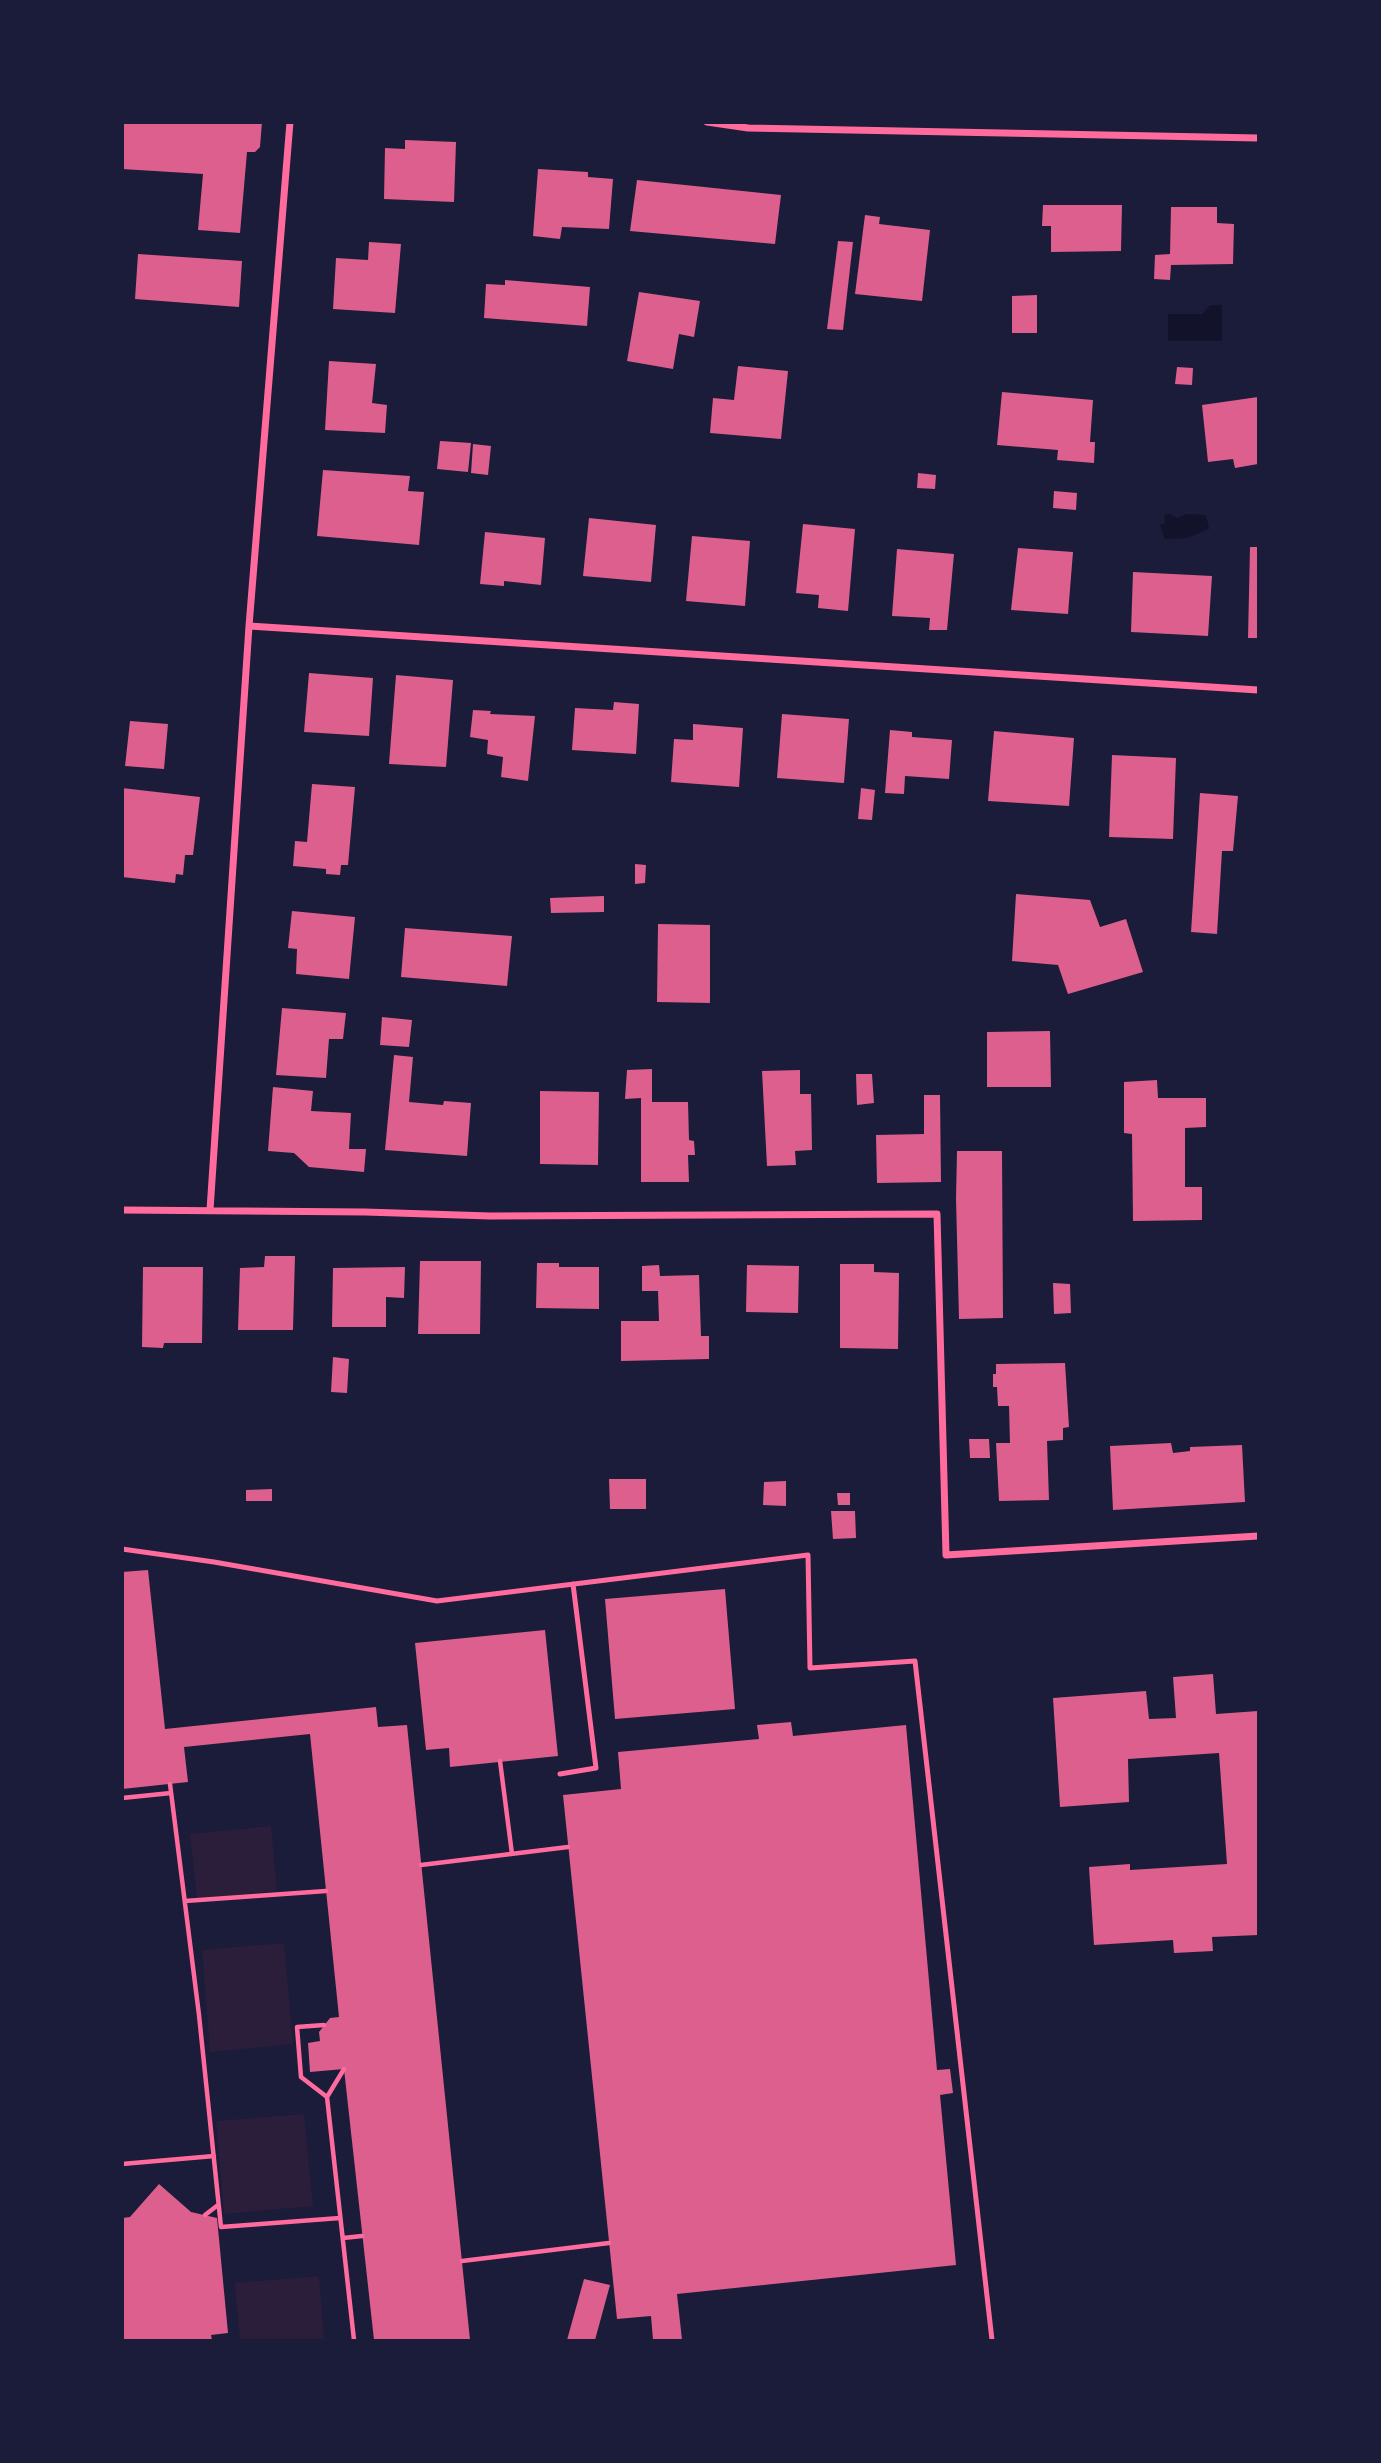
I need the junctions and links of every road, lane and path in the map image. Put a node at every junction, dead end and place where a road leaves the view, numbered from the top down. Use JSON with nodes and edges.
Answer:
{"nodes":[{"id":1,"x":290,"y":122,"type":"edge"},
{"id":2,"x":706,"y":122,"type":"edge"},
{"id":3,"x":1258,"y":138,"type":"edge"},
{"id":4,"x":249,"y":626,"type":"junction"},
{"id":5,"x":1258,"y":690,"type":"edge"},
{"id":6,"x":122,"y":1210,"type":"edge"},
{"id":7,"x":210,"y":1210,"type":"junction"},
{"id":8,"x":1258,"y":1536,"type":"edge"},
{"id":9,"x":122,"y":1549,"type":"edge"},
{"id":10,"x":573,"y":1584,"type":"junction"},
{"id":11,"x":500,"y":1761,"type":"dead end"},
{"id":12,"x":560,"y":1774,"type":"dead end"},
{"id":13,"x":170,"y":1784,"type":"dead end"},
{"id":14,"x":171,"y":1793,"type":"junction"},
{"id":15,"x":122,"y":1798,"type":"edge"},
{"id":16,"x":568,"y":1847,"type":"dead end"},
{"id":17,"x":512,"y":1854,"type":"junction"},
{"id":18,"x":421,"y":1865,"type":"dead end"},
{"id":19,"x":326,"y":1891,"type":"dead end"},
{"id":20,"x":185,"y":1901,"type":"junction"},
{"id":21,"x":324,"y":2025,"type":"dead end"},
{"id":22,"x":344,"y":2069,"type":"dead end"},
{"id":23,"x":327,"y":2097,"type":"junction"},
{"id":24,"x":214,"y":2156,"type":"junction"},
{"id":25,"x":122,"y":2164,"type":"edge"},
{"id":26,"x":219,"y":2205,"type":"junction"},
{"id":27,"x":205,"y":2215,"type":"dead end"},
{"id":28,"x":340,"y":2218,"type":"junction"},
{"id":29,"x":362,"y":2236,"type":"dead end"},
{"id":30,"x":343,"y":2238,"type":"junction"},
{"id":31,"x":608,"y":2243,"type":"dead end"},
{"id":32,"x":462,"y":2261,"type":"dead end"},
{"id":33,"x":354,"y":2340,"type":"edge"},
{"id":34,"x":992,"y":2340,"type":"edge"}],
"edges":[{"from":1,"to":4,"type":"street"},
{"from":2,"to":3,"type":"street"},
{"from":4,"to":5,"type":"street"},
{"from":4,"to":7,"type":"street"},
{"from":6,"to":7,"type":"street"},
{"from":7,"to":8,"type":"street"},
{"from":9,"to":10,"type":"lane"},
{"from":10,"to":12,"type":"lane"},
{"from":10,"to":34,"type":"lane"},
{"from":11,"to":17,"type":"path"},
{"from":13,"to":14,"type":"path"},
{"from":14,"to":15,"type":"path"},
{"from":14,"to":20,"type":"path"},
{"from":16,"to":17,"type":"path"},
{"from":17,"to":18,"type":"path"},
{"from":19,"to":20,"type":"path"},
{"from":20,"to":24,"type":"path"},
{"from":21,"to":23,"type":"path"},
{"from":22,"to":23,"type":"path"},
{"from":23,"to":28,"type":"path"},
{"from":24,"to":25,"type":"path"},
{"from":24,"to":26,"type":"path"},
{"from":26,"to":27,"type":"path"},
{"from":26,"to":28,"type":"path"},
{"from":28,"to":30,"type":"path"},
{"from":29,"to":30,"type":"path"},
{"from":30,"to":33,"type":"path"},
{"from":31,"to":32,"type":"path"}]}
